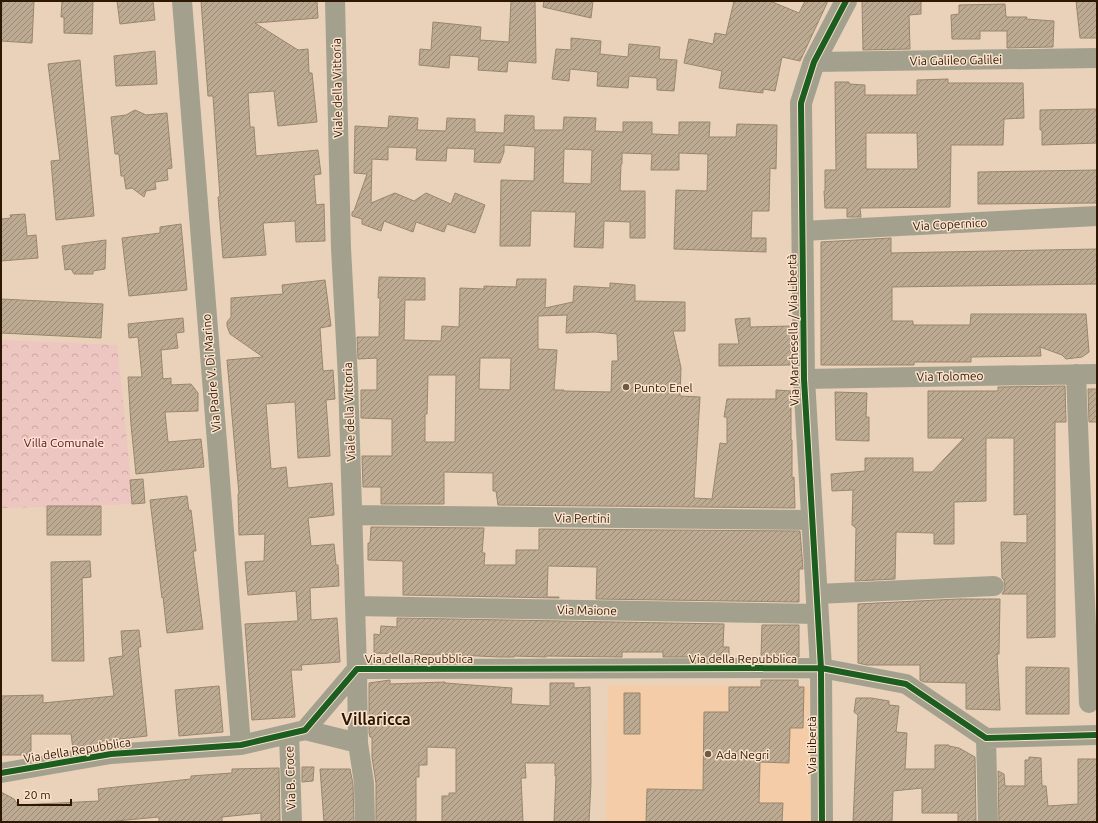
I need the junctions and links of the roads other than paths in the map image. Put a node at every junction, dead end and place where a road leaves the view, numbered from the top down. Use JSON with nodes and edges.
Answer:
{"nodes":[{"id":1,"x":182,"y":1,"type":"edge"},
{"id":2,"x":335,"y":1,"type":"edge"},
{"id":3,"x":846,"y":1,"type":"edge"},
{"id":4,"x":1097,"y":58,"type":"edge"},
{"id":5,"x":814,"y":62,"type":"junction"},
{"id":6,"x":1097,"y":216,"type":"edge"},
{"id":7,"x":802,"y":231,"type":"junction"},
{"id":8,"x":1076,"y":374,"type":"junction"},
{"id":9,"x":1097,"y":374,"type":"edge"},
{"id":10,"x":804,"y":378,"type":"junction"},
{"id":11,"x":352,"y":516,"type":"junction"},
{"id":12,"x":812,"y":520,"type":"junction"},
{"id":13,"x":994,"y":586,"type":"dead end"},
{"id":14,"x":817,"y":604,"type":"junction"},
{"id":15,"x":355,"y":606,"type":"junction"},
{"id":16,"x":821,"y":668,"type":"junction"},
{"id":17,"x":357,"y":669,"type":"junction"},
{"id":18,"x":1089,"y":703,"type":"dead end"},
{"id":19,"x":297,"y":732,"type":"junction"},
{"id":20,"x":1097,"y":735,"type":"edge"},
{"id":21,"x":986,"y":738,"type":"junction"},
{"id":22,"x":358,"y":743,"type":"junction"},
{"id":23,"x":241,"y":745,"type":"junction"},
{"id":24,"x":1,"y":773,"type":"edge"},
{"id":25,"x":292,"y":822,"type":"edge"},
{"id":26,"x":365,"y":822,"type":"edge"},
{"id":27,"x":822,"y":822,"type":"edge"},
{"id":28,"x":988,"y":822,"type":"edge"}],
"edges":[{"from":1,"to":23,"type":"street","name":"Via Padre V. Di Marino"},
{"from":2,"to":11,"type":"street","name":"Viale della Vittoria"},
{"from":3,"to":5,"type":"street","name":"Via Marchesella / Via Libertà"},
{"from":4,"to":5,"type":"street","name":"Via Galileo Galilei"},
{"from":5,"to":7,"type":"street","name":"Via Marchesella / Via Libertà"},
{"from":6,"to":7,"type":"street","name":"Via Copernico"},
{"from":7,"to":10,"type":"street","name":"Via Marchesella / Via Libertà"},
{"from":8,"to":9,"type":"street","name":"Via Tolomeo"},
{"from":8,"to":10,"type":"street","name":"Via Tolomeo"},
{"from":8,"to":18,"type":"street"},
{"from":10,"to":12,"type":"street","name":"Via Marchesella / Via Libertà"},
{"from":11,"to":12,"type":"street","name":"Via Pertini"},
{"from":11,"to":15,"type":"street","name":"Viale della Vittoria"},
{"from":12,"to":14,"type":"street","name":"Via Marchesella / Via Libertà"},
{"from":13,"to":14,"type":"street","name":"Via Maione"},
{"from":14,"to":15,"type":"street","name":"Via Maione"},
{"from":14,"to":16,"type":"street","name":"Via Marchesella / Via Libertà"},
{"from":15,"to":17,"type":"street","name":"Viale della Vittoria"},
{"from":16,"to":17,"type":"street","name":"Via della Repubblica"},
{"from":16,"to":21,"type":"street","name":"Via della Repubblica"},
{"from":16,"to":27,"type":"street","name":"Via Libertà"},
{"from":17,"to":19,"type":"street","name":"Via della Repubblica"},
{"from":17,"to":22,"type":"street","name":"Viale della Vittoria"},
{"from":19,"to":22,"type":"street"},
{"from":19,"to":23,"type":"street","name":"Via della Repubblica"},
{"from":19,"to":25,"type":"street","name":"Via B. Croce"},
{"from":20,"to":21,"type":"street"},
{"from":21,"to":28,"type":"street"},
{"from":22,"to":26,"type":"street","name":"Viale della Vittoria"},
{"from":23,"to":24,"type":"street","name":"Via della Repubblica"}]}
